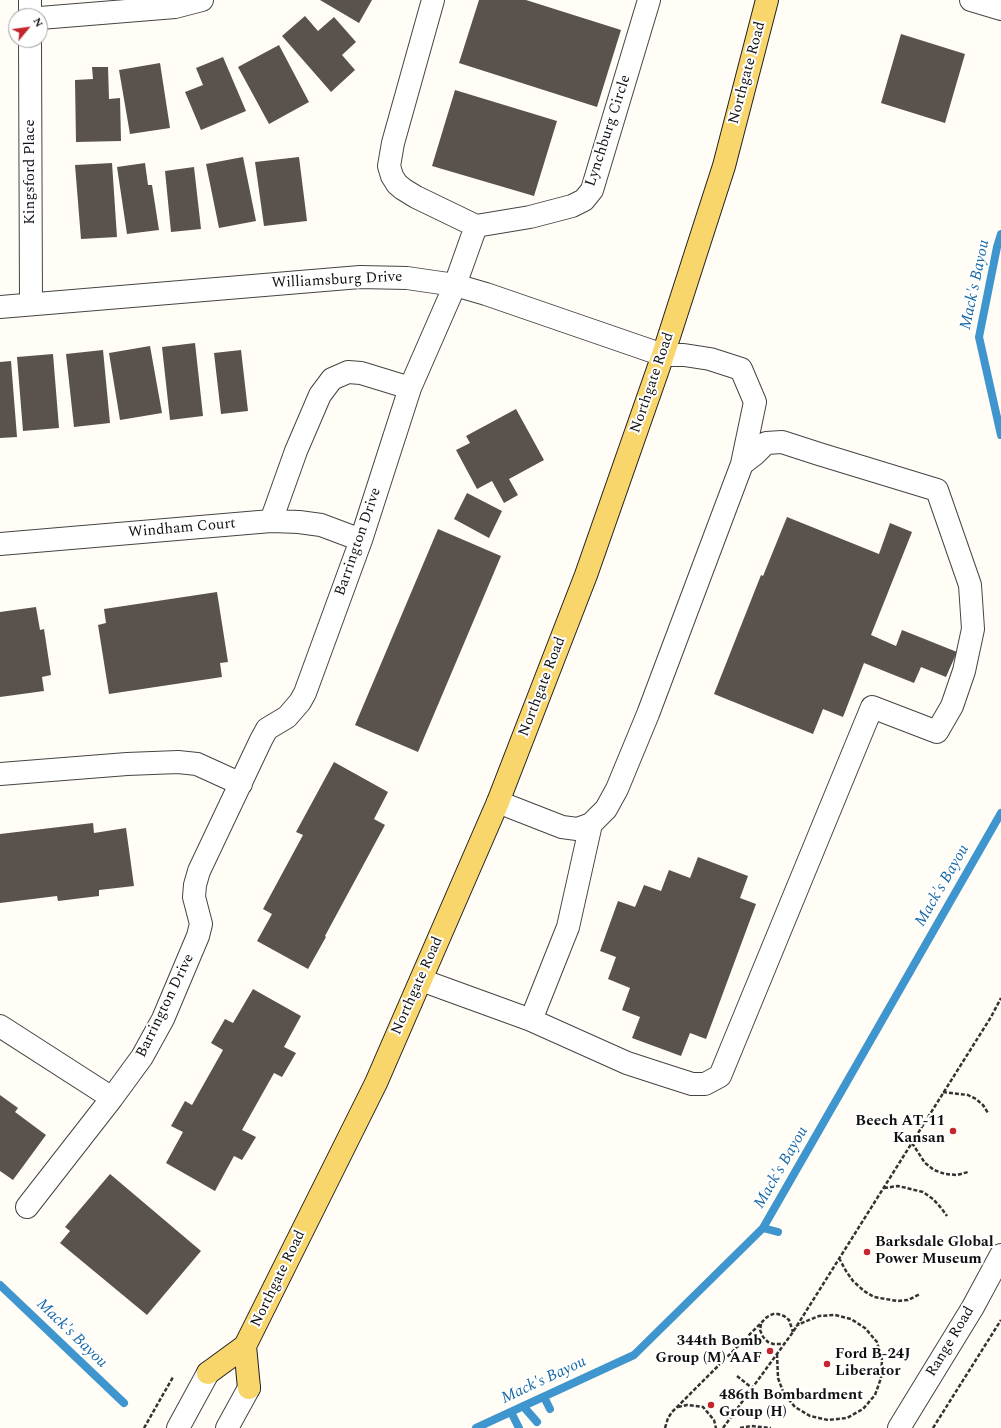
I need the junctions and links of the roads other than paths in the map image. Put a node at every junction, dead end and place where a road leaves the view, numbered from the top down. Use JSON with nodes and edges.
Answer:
{"nodes":[{"id":1,"x":202,"y":0,"type":"edge"},
{"id":2,"x":433,"y":0,"type":"edge"},
{"id":3,"x":649,"y":0,"type":"edge"},
{"id":4,"x":767,"y":0,"type":"edge"},
{"id":5,"x":971,"y":0,"type":"edge"},
{"id":6,"x":1001,"y":9,"type":"edge"},
{"id":7,"x":48,"y":17,"type":"edge"},
{"id":8,"x":30,"y":48,"type":"edge"},
{"id":9,"x":476,"y":226,"type":"junction"},
{"id":10,"x":455,"y":285,"type":"junction"},
{"id":11,"x":31,"y":304,"type":"junction"},
{"id":12,"x":0,"y":307,"type":"edge"},
{"id":13,"x":663,"y":355,"type":"junction"},
{"id":14,"x":410,"y":388,"type":"junction"},
{"id":15,"x":742,"y":464,"type":"junction"},
{"id":16,"x":271,"y":521,"type":"junction"},
{"id":17,"x":362,"y":540,"type":"junction"},
{"id":18,"x":0,"y":544,"type":"edge"},
{"id":19,"x":0,"y":774,"type":"edge"},
{"id":20,"x":241,"y":784,"type":"junction"},
{"id":21,"x":498,"y":802,"type":"junction"},
{"id":22,"x":591,"y":824,"type":"junction"},
{"id":23,"x":421,"y":980,"type":"junction"},
{"id":24,"x":531,"y":1020,"type":"junction"},
{"id":25,"x":0,"y":1026,"type":"edge"},
{"id":26,"x":112,"y":1098,"type":"junction"},
{"id":27,"x":27,"y":1207,"type":"dead end"},
{"id":28,"x":1001,"y":1254,"type":"edge"},
{"id":29,"x":245,"y":1346,"type":"junction"},
{"id":30,"x":208,"y":1373,"type":"joint"},
{"id":31,"x":249,"y":1388,"type":"joint"},
{"id":32,"x":178,"y":1428,"type":"edge"},
{"id":33,"x":227,"y":1428,"type":"edge"},
{"id":34,"x":899,"y":1428,"type":"edge"}],
"edges":[{"from":1,"to":7,"type":"street"},
{"from":2,"to":9,"type":"street"},
{"from":3,"to":9,"type":"street","name":"Lynchburg Circle"},
{"from":4,"to":13,"type":"main road","name":"Northgate Road"},
{"from":5,"to":6,"type":"street"},
{"from":8,"to":11,"type":"street","name":"Kingsford Place"},
{"from":9,"to":10,"type":"street"},
{"from":10,"to":11,"type":"street","name":"Williamsburg Drive"},
{"from":10,"to":13,"type":"street","name":"Williamsburg Drive"},
{"from":10,"to":14,"type":"street","name":"Barrington Drive"},
{"from":11,"to":12,"type":"street","name":"Williamsburg Drive"},
{"from":13,"to":15,"type":"street","name":"Williamsburg Drive"},
{"from":13,"to":21,"type":"main road","name":"Northgate Road"},
{"from":14,"to":16,"type":"street"},
{"from":14,"to":17,"type":"street","name":"Barrington Drive"},
{"from":15,"to":22,"type":"street","name":"Williamsburg Drive"},
{"from":15,"to":24,"type":"street"},
{"from":16,"to":17,"type":"street","name":"Windham Court"},
{"from":16,"to":18,"type":"street","name":"Windham Court"},
{"from":17,"to":20,"type":"street","name":"Barrington Drive"},
{"from":19,"to":20,"type":"street"},
{"from":20,"to":26,"type":"street","name":"Barrington Drive"},
{"from":21,"to":22,"type":"street"},
{"from":21,"to":23,"type":"main road","name":"Northgate Road"},
{"from":22,"to":24,"type":"street"},
{"from":23,"to":24,"type":"street"},
{"from":23,"to":29,"type":"main road","name":"Northgate Road"},
{"from":25,"to":26,"type":"street"},
{"from":26,"to":27,"type":"street","name":"Barrington Drive"},
{"from":28,"to":34,"type":"street","name":"Range Road"},
{"from":29,"to":30,"type":"main road","name":"Northgate Road"},
{"from":29,"to":31,"type":"main road"},
{"from":30,"to":32,"type":"street"},
{"from":31,"to":33,"type":"street"}]}
